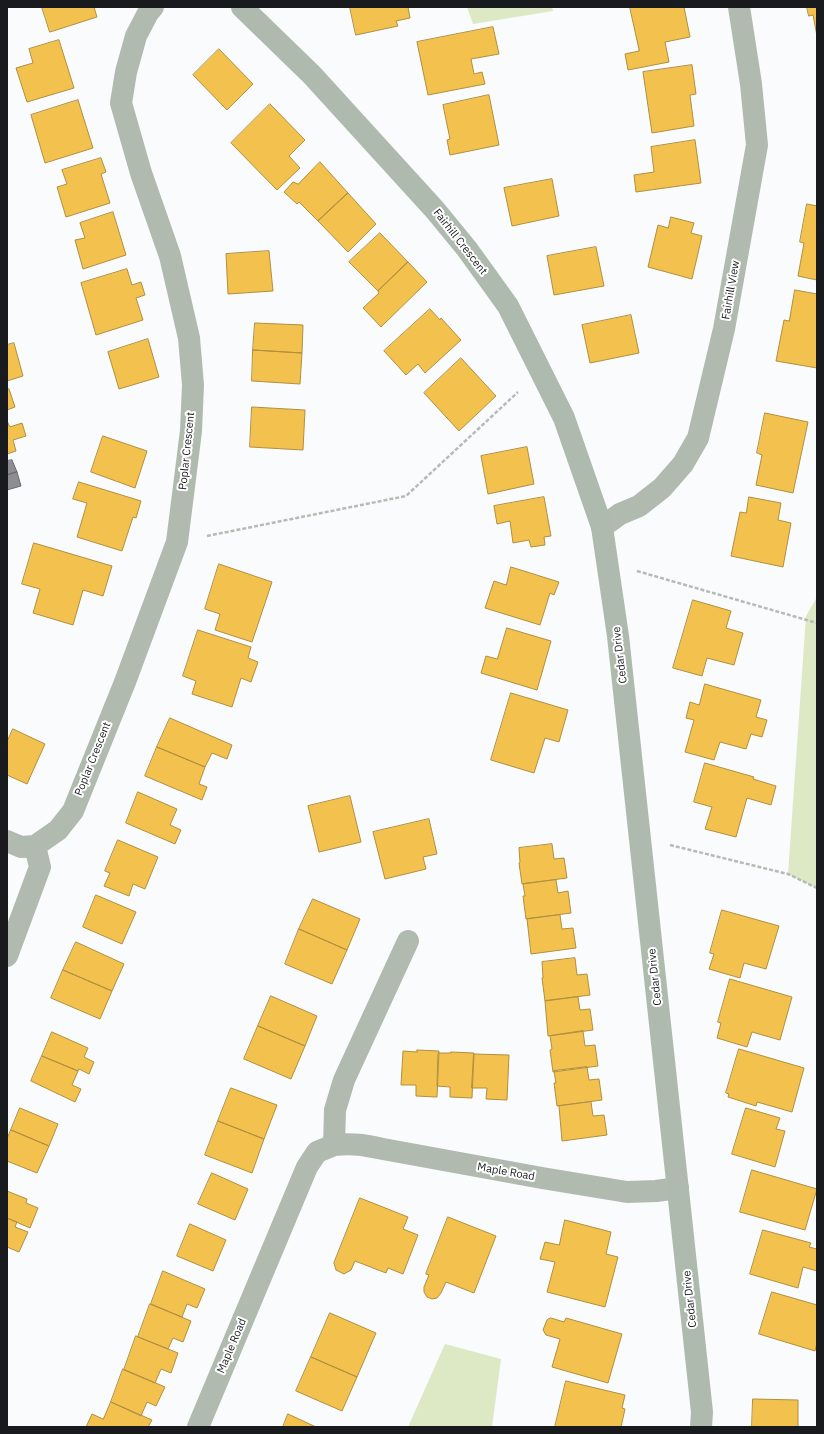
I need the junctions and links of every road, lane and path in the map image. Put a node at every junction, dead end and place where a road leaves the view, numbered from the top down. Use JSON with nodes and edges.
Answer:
{"nodes":[{"id":1,"x":152,"y":7,"type":"edge"},
{"id":2,"x":242,"y":7,"type":"edge"},
{"id":3,"x":738,"y":7,"type":"edge"},
{"id":4,"x":540,"y":371,"type":"junction"},
{"id":5,"x":602,"y":527,"type":"junction"},
{"id":6,"x":177,"y":542,"type":"junction"},
{"id":7,"x":607,"y":562,"type":"junction"},
{"id":8,"x":817,"y":623,"type":"edge"},
{"id":9,"x":640,"y":838,"type":"junction"},
{"id":10,"x":7,"y":841,"type":"edge"},
{"id":11,"x":35,"y":846,"type":"junction"},
{"id":12,"x":817,"y":888,"type":"edge"},
{"id":13,"x":408,"y":941,"type":"dead end"},
{"id":14,"x":7,"y":956,"type":"edge"},
{"id":15,"x":334,"y":1144,"type":"junction"},
{"id":16,"x":678,"y":1188,"type":"junction"},
{"id":17,"x":198,"y":1427,"type":"edge"},
{"id":18,"x":701,"y":1427,"type":"edge"}],
"edges":[{"from":1,"to":6,"type":"street","name":"Poplar Crescent"},
{"from":2,"to":4,"type":"street","name":"Fairhill Crescent"},
{"from":3,"to":5,"type":"street","name":"Fairhill View"},
{"from":4,"to":5,"type":"street","name":"Fairhill Crescent"},
{"from":4,"to":6,"type":"path"},
{"from":5,"to":7,"type":"street","name":"Cedar Drive"},
{"from":6,"to":11,"type":"street","name":"Poplar Crescent"},
{"from":7,"to":8,"type":"path"},
{"from":7,"to":9,"type":"street","name":"Cedar Drive"},
{"from":9,"to":12,"type":"path"},
{"from":9,"to":16,"type":"street","name":"Cedar Drive"},
{"from":10,"to":11,"type":"street"},
{"from":11,"to":14,"type":"street"},
{"from":13,"to":15,"type":"street"},
{"from":15,"to":16,"type":"street","name":"Maple Road"},
{"from":15,"to":17,"type":"street","name":"Maple Road"},
{"from":16,"to":18,"type":"street","name":"Cedar Drive"}]}
